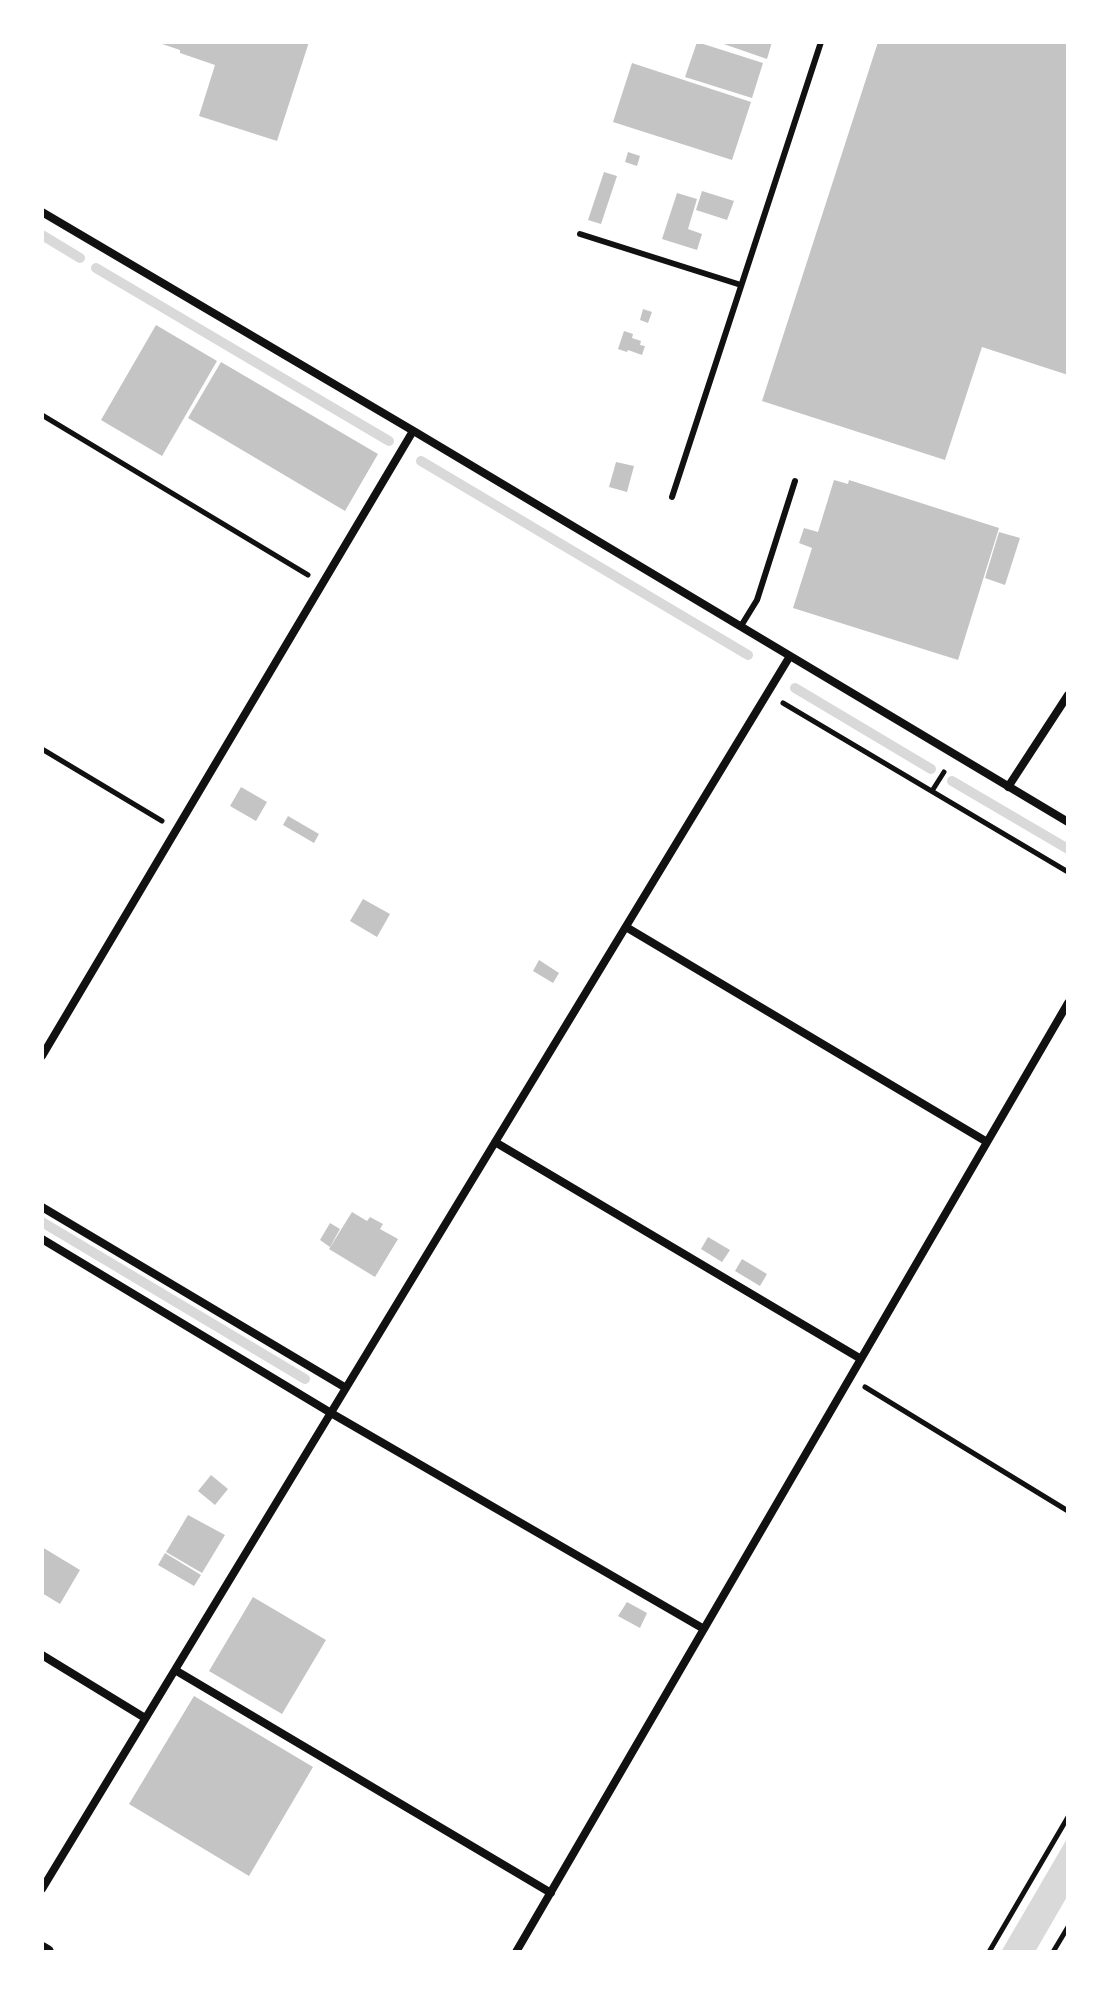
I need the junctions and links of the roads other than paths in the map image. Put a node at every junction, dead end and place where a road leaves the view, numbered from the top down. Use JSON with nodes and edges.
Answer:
{"nodes":[{"id":1,"x":821,"y":42,"type":"edge"},
{"id":2,"x":42,"y":212,"type":"edge"},
{"id":3,"x":580,"y":234,"type":"dead end"},
{"id":4,"x":741,"y":285,"type":"junction"},
{"id":5,"x":413,"y":431,"type":"junction"},
{"id":6,"x":795,"y":481,"type":"dead end"},
{"id":7,"x":672,"y":497,"type":"dead end"},
{"id":8,"x":741,"y":626,"type":"junction"},
{"id":9,"x":790,"y":656,"type":"junction"},
{"id":10,"x":1068,"y":695,"type":"edge"},
{"id":11,"x":1008,"y":787,"type":"junction"},
{"id":12,"x":1068,"y":822,"type":"edge"},
{"id":13,"x":626,"y":927,"type":"junction"},
{"id":14,"x":1068,"y":1003,"type":"edge"},
{"id":15,"x":42,"y":1056,"type":"edge"},
{"id":16,"x":495,"y":1142,"type":"junction"},
{"id":17,"x":987,"y":1142,"type":"junction"},
{"id":18,"x":42,"y":1207,"type":"edge"},
{"id":19,"x":42,"y":1239,"type":"edge"},
{"id":20,"x":861,"y":1359,"type":"junction"},
{"id":21,"x":346,"y":1388,"type":"junction"},
{"id":22,"x":331,"y":1413,"type":"junction"},
{"id":23,"x":704,"y":1629,"type":"junction"},
{"id":24,"x":42,"y":1655,"type":"edge"},
{"id":25,"x":175,"y":1670,"type":"junction"},
{"id":26,"x":145,"y":1718,"type":"junction"},
{"id":27,"x":42,"y":1889,"type":"edge"},
{"id":28,"x":551,"y":1893,"type":"junction"},
{"id":29,"x":516,"y":1952,"type":"edge"}],
"edges":[{"from":1,"to":4,"type":"lane"},
{"from":2,"to":5,"type":"street"},
{"from":3,"to":4,"type":"lane"},
{"from":4,"to":7,"type":"lane"},
{"from":5,"to":8,"type":"street"},
{"from":5,"to":15,"type":"street"},
{"from":6,"to":8,"type":"lane"},
{"from":8,"to":9,"type":"street"},
{"from":9,"to":11,"type":"street"},
{"from":9,"to":13,"type":"street"},
{"from":10,"to":11,"type":"street"},
{"from":11,"to":12,"type":"street"},
{"from":13,"to":16,"type":"street"},
{"from":13,"to":17,"type":"street"},
{"from":14,"to":17,"type":"street"},
{"from":16,"to":20,"type":"street"},
{"from":16,"to":21,"type":"street"},
{"from":17,"to":20,"type":"street"},
{"from":18,"to":21,"type":"street"},
{"from":19,"to":22,"type":"street"},
{"from":20,"to":23,"type":"street"},
{"from":21,"to":22,"type":"street"},
{"from":22,"to":23,"type":"street"},
{"from":22,"to":25,"type":"street"},
{"from":23,"to":28,"type":"street"},
{"from":24,"to":26,"type":"street"},
{"from":25,"to":26,"type":"street"},
{"from":25,"to":28,"type":"street"},
{"from":26,"to":27,"type":"street"},
{"from":28,"to":29,"type":"street"}]}
